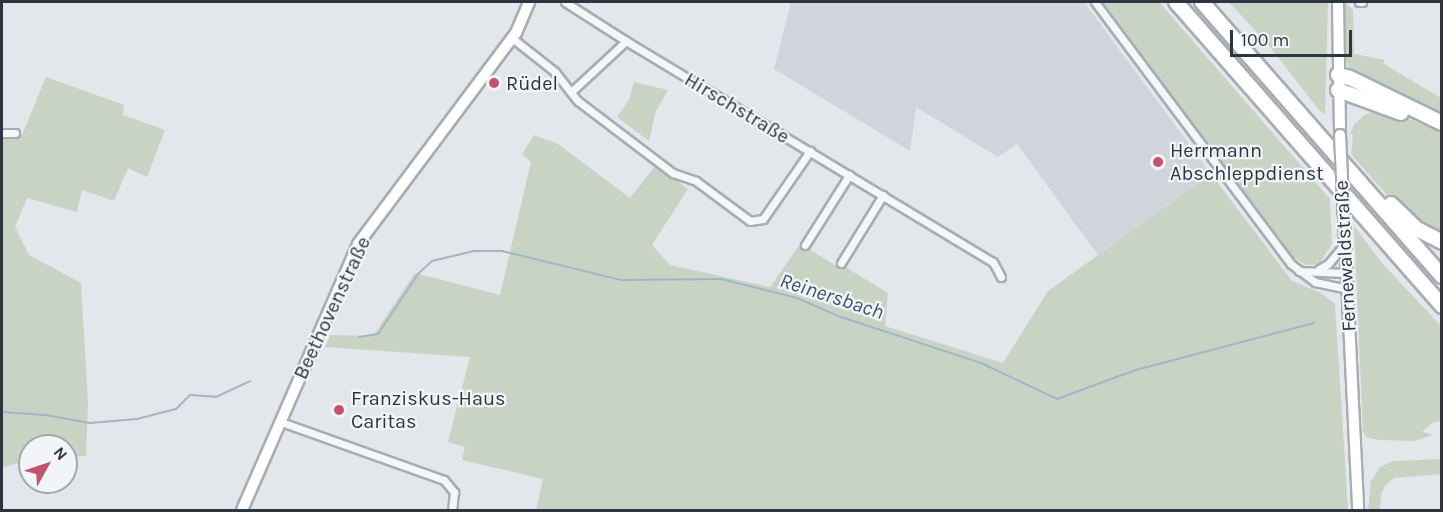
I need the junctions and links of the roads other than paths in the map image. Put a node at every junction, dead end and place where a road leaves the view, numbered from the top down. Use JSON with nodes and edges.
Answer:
{"nodes":[{"id":1,"x":529,"y":2,"type":"edge"},
{"id":2,"x":565,"y":2,"type":"edge"},
{"id":3,"x":1095,"y":2,"type":"edge"},
{"id":4,"x":1176,"y":2,"type":"edge"},
{"id":5,"x":1202,"y":2,"type":"edge"},
{"id":6,"x":1338,"y":2,"type":"edge"},
{"id":7,"x":512,"y":38,"type":"junction"},
{"id":8,"x":626,"y":41,"type":"junction"},
{"id":9,"x":1338,"y":75,"type":"junction"},
{"id":10,"x":1338,"y":90,"type":"junction"},
{"id":11,"x":571,"y":92,"type":"junction"},
{"id":12,"x":1442,"y":123,"type":"edge"},
{"id":13,"x":1442,"y":129,"type":"edge"},
{"id":14,"x":15,"y":132,"type":"dead end"},
{"id":15,"x":2,"y":133,"type":"edge"},
{"id":16,"x":810,"y":151,"type":"junction"},
{"id":17,"x":1342,"y":162,"type":"junction"},
{"id":18,"x":849,"y":174,"type":"junction"},
{"id":19,"x":883,"y":195,"type":"junction"},
{"id":20,"x":1442,"y":242,"type":"edge"},
{"id":21,"x":1345,"y":244,"type":"junction"},
{"id":22,"x":805,"y":245,"type":"dead end"},
{"id":23,"x":841,"y":263,"type":"dead end"},
{"id":24,"x":1317,"y":270,"type":"junction"},
{"id":25,"x":1299,"y":271,"type":"junction"},
{"id":26,"x":1346,"y":273,"type":"junction"},
{"id":27,"x":1442,"y":276,"type":"edge"},
{"id":28,"x":1001,"y":277,"type":"dead end"},
{"id":29,"x":1347,"y":289,"type":"junction"},
{"id":30,"x":1442,"y":306,"type":"edge"},
{"id":31,"x":281,"y":423,"type":"junction"},
{"id":32,"x":242,"y":510,"type":"edge"},
{"id":33,"x":452,"y":510,"type":"edge"},
{"id":34,"x":1358,"y":510,"type":"edge"}],
"edges":[{"from":1,"to":7,"type":"street","name":"Beethovenstraße"},
{"from":2,"to":8,"type":"street","name":"Hirschstraße"},
{"from":3,"to":25,"type":"street"},
{"from":4,"to":30,"type":"highway"},
{"from":5,"to":17,"type":"highway"},
{"from":6,"to":9,"type":"street","name":"Fernewaldstraße"},
{"from":7,"to":11,"type":"street"},
{"from":7,"to":31,"type":"street","name":"Beethovenstraße"},
{"from":8,"to":11,"type":"street"},
{"from":8,"to":16,"type":"street","name":"Hirschstraße"},
{"from":9,"to":10,"type":"street","name":"Fernewaldstraße"},
{"from":9,"to":12,"type":"highway"},
{"from":10,"to":13,"type":"highway"},
{"from":10,"to":21,"type":"street","name":"Fernewaldstraße","bridge":true},
{"from":11,"to":16,"type":"street"},
{"from":14,"to":15,"type":"street"},
{"from":16,"to":18,"type":"street","name":"Hirschstraße"},
{"from":17,"to":20,"type":"highway"},
{"from":17,"to":27,"type":"highway"},
{"from":18,"to":19,"type":"street","name":"Hirschstraße"},
{"from":18,"to":22,"type":"street"},
{"from":19,"to":23,"type":"street"},
{"from":19,"to":28,"type":"street","name":"Hirschstraße"},
{"from":21,"to":24,"type":"street"},
{"from":21,"to":26,"type":"street","name":"Fernewaldstraße"},
{"from":24,"to":25,"type":"street"},
{"from":24,"to":26,"type":"street"},
{"from":25,"to":29,"type":"street"},
{"from":26,"to":29,"type":"street","name":"Fernewaldstraße"},
{"from":29,"to":34,"type":"street","name":"Fernewaldstraße"},
{"from":31,"to":32,"type":"street","name":"Beethovenstraße"},
{"from":31,"to":33,"type":"street"}]}
